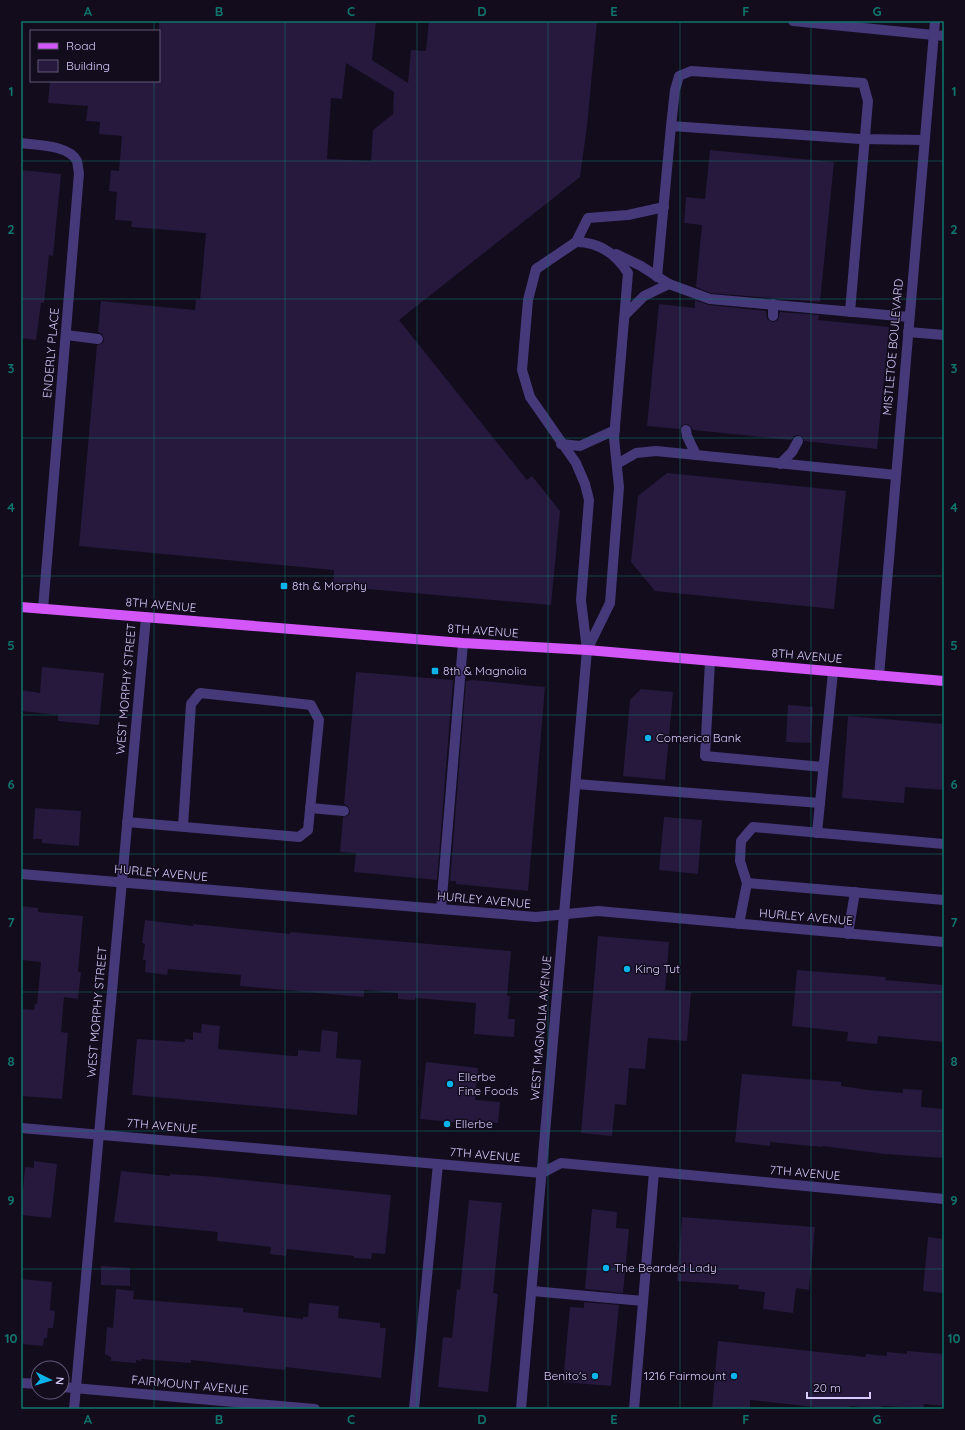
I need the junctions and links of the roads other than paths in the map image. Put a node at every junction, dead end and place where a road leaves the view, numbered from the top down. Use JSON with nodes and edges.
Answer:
{"nodes":[{"id":1,"x":794,"y":21,"type":"edge"},
{"id":2,"x":935,"y":21,"type":"edge"},
{"id":3,"x":933,"y":35,"type":"junction"},
{"id":4,"x":944,"y":36,"type":"edge"},
{"id":5,"x":671,"y":126,"type":"junction"},
{"id":6,"x":865,"y":139,"type":"junction"},
{"id":7,"x":924,"y":140,"type":"junction"},
{"id":8,"x":21,"y":143,"type":"edge"},
{"id":9,"x":664,"y":207,"type":"junction"},
{"id":10,"x":576,"y":242,"type":"junction"},
{"id":11,"x":603,"y":248,"type":"junction"},
{"id":12,"x":657,"y":277,"type":"junction"},
{"id":13,"x":668,"y":284,"type":"junction"},
{"id":14,"x":773,"y":304,"type":"junction"},
{"id":15,"x":850,"y":312,"type":"junction"},
{"id":16,"x":625,"y":315,"type":"junction"},
{"id":17,"x":773,"y":316,"type":"dead end"},
{"id":18,"x":909,"y":317,"type":"junction"},
{"id":19,"x":908,"y":332,"type":"junction"},
{"id":20,"x":66,"y":335,"type":"junction"},
{"id":21,"x":944,"y":335,"type":"edge"},
{"id":22,"x":98,"y":338,"type":"dead end"},
{"id":23,"x":615,"y":430,"type":"junction"},
{"id":24,"x":686,"y":430,"type":"dead end"},
{"id":25,"x":798,"y":441,"type":"dead end"},
{"id":26,"x":561,"y":444,"type":"junction"},
{"id":27,"x":696,"y":455,"type":"junction"},
{"id":28,"x":618,"y":464,"type":"junction"},
{"id":29,"x":780,"y":464,"type":"junction"},
{"id":30,"x":896,"y":475,"type":"junction"},
{"id":31,"x":21,"y":607,"type":"edge"},
{"id":32,"x":43,"y":609,"type":"junction"},
{"id":33,"x":146,"y":617,"type":"junction"},
{"id":34,"x":463,"y":643,"type":"junction"},
{"id":35,"x":587,"y":650,"type":"junction"},
{"id":36,"x":710,"y":661,"type":"junction"},
{"id":37,"x":833,"y":672,"type":"junction"},
{"id":38,"x":879,"y":676,"type":"junction"},
{"id":39,"x":944,"y":681,"type":"edge"},
{"id":40,"x":823,"y":767,"type":"junction"},
{"id":41,"x":576,"y":784,"type":"junction"},
{"id":42,"x":820,"y":803,"type":"junction"},
{"id":43,"x":310,"y":808,"type":"junction"},
{"id":44,"x":344,"y":811,"type":"dead end"},
{"id":45,"x":127,"y":822,"type":"junction"},
{"id":46,"x":183,"y":826,"type":"junction"},
{"id":47,"x":817,"y":833,"type":"junction"},
{"id":48,"x":944,"y":844,"type":"edge"},
{"id":49,"x":21,"y":874,"type":"edge"},
{"id":50,"x":122,"y":882,"type":"junction"},
{"id":51,"x":747,"y":883,"type":"junction"},
{"id":52,"x":855,"y":892,"type":"junction"},
{"id":53,"x":944,"y":900,"type":"edge"},
{"id":54,"x":441,"y":909,"type":"junction"},
{"id":55,"x":564,"y":914,"type":"junction"},
{"id":56,"x":739,"y":924,"type":"junction"},
{"id":57,"x":848,"y":934,"type":"junction"},
{"id":58,"x":944,"y":942,"type":"edge"},
{"id":59,"x":21,"y":1128,"type":"edge"},
{"id":60,"x":99,"y":1134,"type":"junction"},
{"id":61,"x":438,"y":1164,"type":"junction"},
{"id":62,"x":654,"y":1172,"type":"junction"},
{"id":63,"x":542,"y":1173,"type":"junction"},
{"id":64,"x":944,"y":1199,"type":"edge"},
{"id":65,"x":532,"y":1291,"type":"junction"},
{"id":66,"x":644,"y":1301,"type":"junction"},
{"id":67,"x":70,"y":1388,"type":"edge"},
{"id":68,"x":76,"y":1388,"type":"junction"},
{"id":69,"x":74,"y":1409,"type":"edge"},
{"id":70,"x":315,"y":1409,"type":"edge"},
{"id":71,"x":414,"y":1409,"type":"edge"},
{"id":72,"x":521,"y":1409,"type":"edge"},
{"id":73,"x":634,"y":1409,"type":"edge"}],
"edges":[{"from":1,"to":3,"type":"street"},
{"from":2,"to":3,"type":"street","name":"MISTLETOE BOULEVARD"},
{"from":3,"to":4,"type":"street"},
{"from":3,"to":7,"type":"street","name":"MISTLETOE BOULEVARD"},
{"from":5,"to":6,"type":"street"},
{"from":5,"to":6,"type":"street"},
{"from":5,"to":9,"type":"street"},
{"from":6,"to":7,"type":"street"},
{"from":6,"to":15,"type":"street"},
{"from":7,"to":18,"type":"street","name":"MISTLETOE BOULEVARD"},
{"from":8,"to":20,"type":"street","name":"ENDERLY PLACE"},
{"from":9,"to":10,"type":"street"},
{"from":9,"to":12,"type":"street"},
{"from":10,"to":11,"type":"street"},
{"from":10,"to":26,"type":"street"},
{"from":11,"to":12,"type":"street"},
{"from":11,"to":16,"type":"street"},
{"from":12,"to":13,"type":"street"},
{"from":13,"to":14,"type":"street"},
{"from":13,"to":16,"type":"street"},
{"from":14,"to":15,"type":"street"},
{"from":14,"to":17,"type":"street"},
{"from":15,"to":18,"type":"street"},
{"from":16,"to":23,"type":"street"},
{"from":18,"to":19,"type":"street","name":"MISTLETOE BOULEVARD"},
{"from":19,"to":21,"type":"street"},
{"from":19,"to":30,"type":"street","name":"MISTLETOE BOULEVARD"},
{"from":20,"to":22,"type":"street"},
{"from":20,"to":32,"type":"street","name":"ENDERLY PLACE"},
{"from":23,"to":26,"type":"street"},
{"from":23,"to":28,"type":"street"},
{"from":24,"to":27,"type":"street"},
{"from":25,"to":29,"type":"street"},
{"from":26,"to":35,"type":"street"},
{"from":27,"to":28,"type":"street"},
{"from":27,"to":29,"type":"street"},
{"from":28,"to":35,"type":"street"},
{"from":29,"to":30,"type":"street"},
{"from":30,"to":38,"type":"street","name":"MISTLETOE BOULEVARD"},
{"from":31,"to":32,"type":"main road","name":"8TH AVENUE"},
{"from":32,"to":33,"type":"main road","name":"8TH AVENUE"},
{"from":33,"to":34,"type":"main road","name":"8TH AVENUE"},
{"from":33,"to":45,"type":"street","name":"WEST MORPHY STREET"},
{"from":34,"to":35,"type":"main road","name":"8TH AVENUE"},
{"from":34,"to":54,"type":"street"},
{"from":35,"to":36,"type":"main road","name":"8TH AVENUE"},
{"from":35,"to":41,"type":"street","name":"WEST MAGNOLIA AVENUE"},
{"from":36,"to":37,"type":"main road","name":"8TH AVENUE"},
{"from":36,"to":40,"type":"street"},
{"from":37,"to":38,"type":"main road","name":"8TH AVENUE"},
{"from":37,"to":40,"type":"street"},
{"from":38,"to":39,"type":"main road","name":"8TH AVENUE"},
{"from":40,"to":42,"type":"street"},
{"from":41,"to":42,"type":"street"},
{"from":41,"to":55,"type":"street","name":"WEST MAGNOLIA AVENUE"},
{"from":42,"to":47,"type":"street"},
{"from":43,"to":44,"type":"street"},
{"from":43,"to":46,"type":"street"},
{"from":43,"to":46,"type":"street"},
{"from":45,"to":46,"type":"street"},
{"from":45,"to":50,"type":"street","name":"WEST MORPHY STREET"},
{"from":47,"to":48,"type":"street"},
{"from":47,"to":51,"type":"street"},
{"from":49,"to":50,"type":"street","name":"HURLEY AVENUE"},
{"from":50,"to":54,"type":"street","name":"HURLEY AVENUE"},
{"from":50,"to":60,"type":"street","name":"WEST MORPHY STREET"},
{"from":51,"to":52,"type":"street"},
{"from":51,"to":56,"type":"street"},
{"from":52,"to":53,"type":"street"},
{"from":52,"to":57,"type":"street"},
{"from":54,"to":55,"type":"street","name":"HURLEY AVENUE"},
{"from":55,"to":56,"type":"street","name":"HURLEY AVENUE"},
{"from":55,"to":63,"type":"street","name":"WEST MAGNOLIA AVENUE"},
{"from":56,"to":57,"type":"street","name":"HURLEY AVENUE"},
{"from":57,"to":58,"type":"street","name":"HURLEY AVENUE"},
{"from":59,"to":60,"type":"street","name":"7TH AVENUE"},
{"from":60,"to":61,"type":"street","name":"7TH AVENUE"},
{"from":60,"to":68,"type":"street","name":"WEST MORPHY STREET"},
{"from":61,"to":63,"type":"street","name":"7TH AVENUE"},
{"from":61,"to":71,"type":"street"},
{"from":62,"to":63,"type":"street","name":"7TH AVENUE"},
{"from":62,"to":64,"type":"street","name":"7TH AVENUE"},
{"from":62,"to":66,"type":"street"},
{"from":63,"to":65,"type":"street","name":"WEST MAGNOLIA AVENUE"},
{"from":65,"to":66,"type":"street"},
{"from":65,"to":72,"type":"street","name":"WEST MAGNOLIA AVENUE"},
{"from":66,"to":73,"type":"street"},
{"from":67,"to":68,"type":"street","name":"FAIRMOUNT AVENUE"},
{"from":68,"to":69,"type":"street","name":"WEST MORPHY STREET"},
{"from":68,"to":70,"type":"street","name":"FAIRMOUNT AVENUE"}]}
